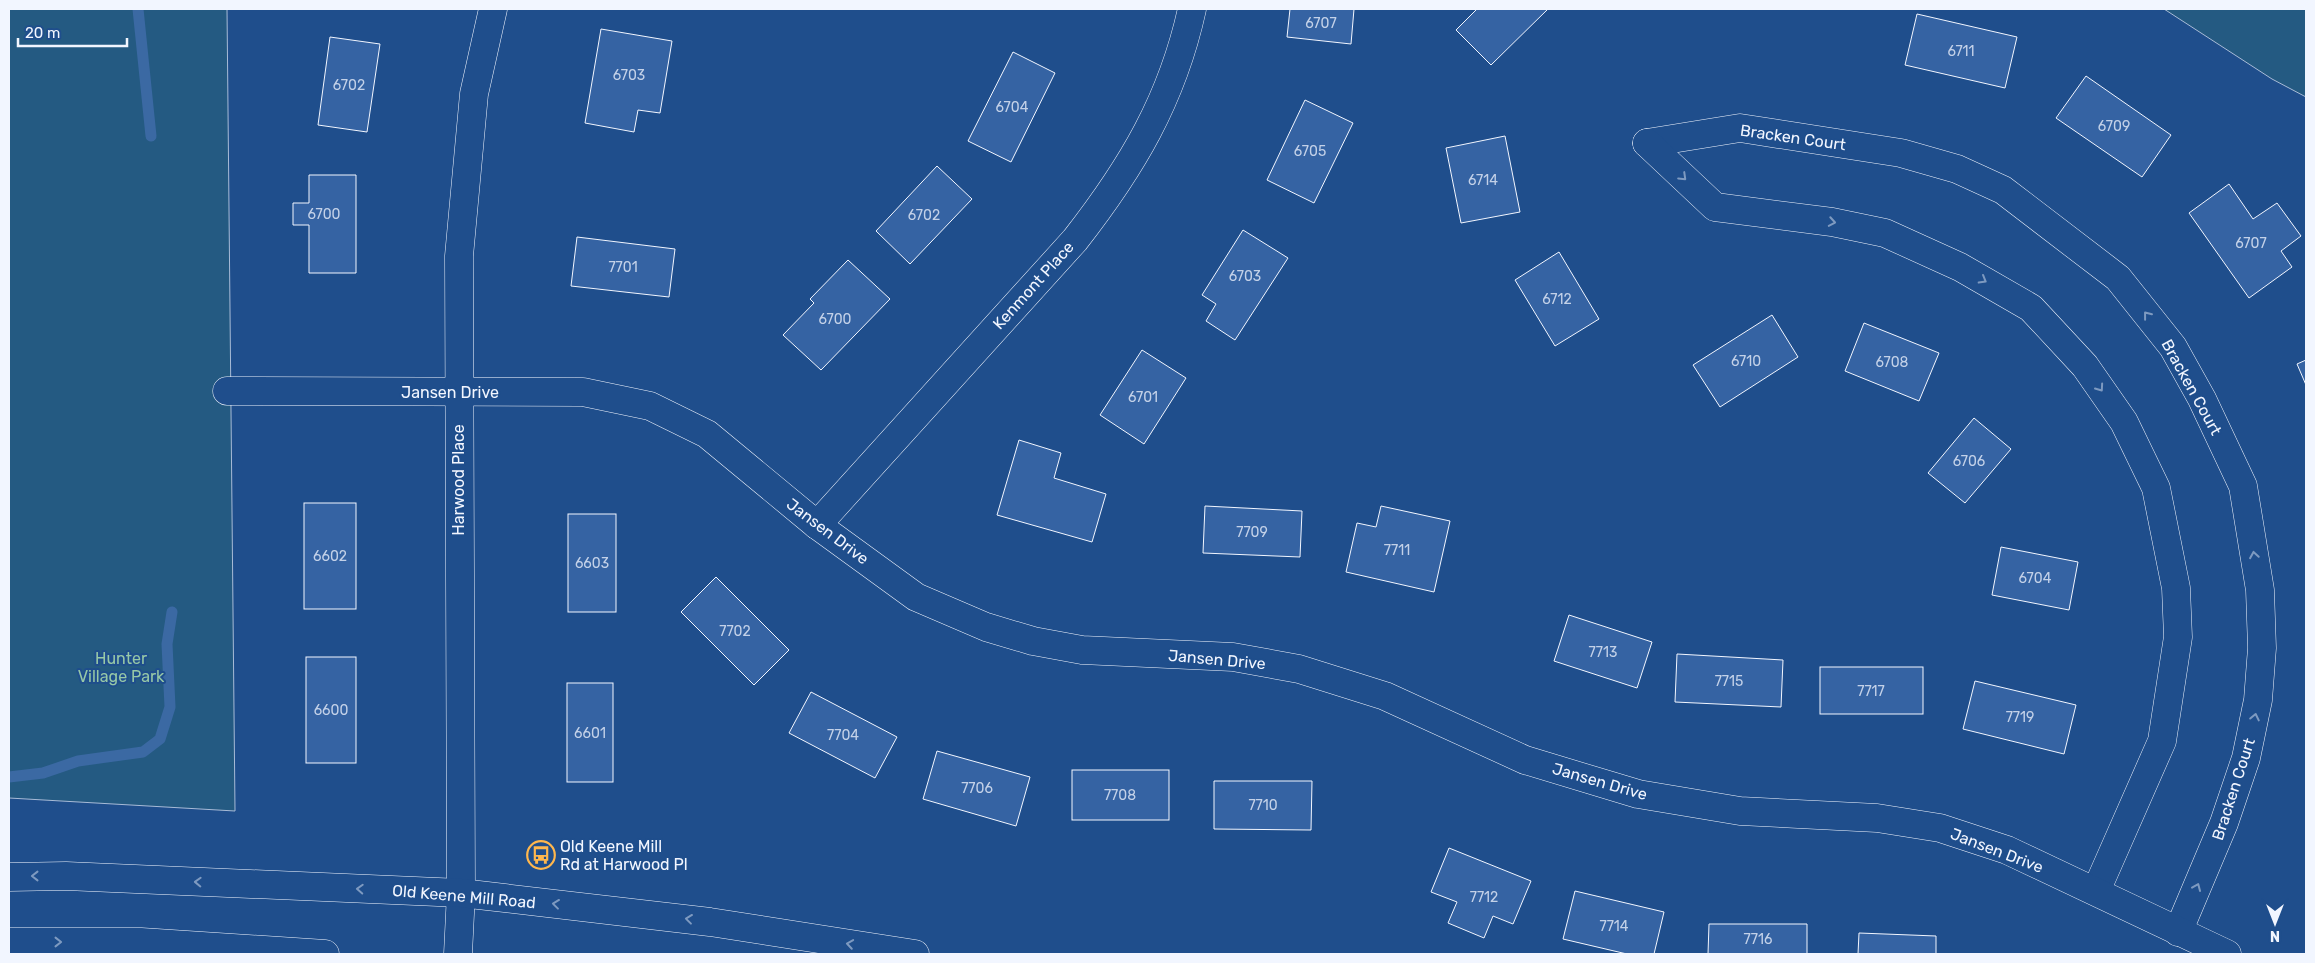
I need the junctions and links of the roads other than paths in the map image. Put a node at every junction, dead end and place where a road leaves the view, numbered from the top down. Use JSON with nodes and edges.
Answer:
{"nodes":[{"id":1,"x":493,"y":9,"type":"edge"},
{"id":2,"x":1192,"y":9,"type":"edge"},
{"id":3,"x":227,"y":391,"type":"dead end"},
{"id":4,"x":458,"y":391,"type":"junction"},
{"id":5,"x":817,"y":525,"type":"junction"},
{"id":6,"x":9,"y":877,"type":"edge"},
{"id":7,"x":2096,"y":891,"type":"junction"},
{"id":8,"x":461,"y":893,"type":"junction"},
{"id":9,"x":2178,"y":932,"type":"junction"},
{"id":10,"x":9,"y":942,"type":"edge"},
{"id":11,"x":325,"y":954,"type":"edge"},
{"id":12,"x":458,"y":954,"type":"edge"},
{"id":13,"x":915,"y":954,"type":"edge"},
{"id":14,"x":2227,"y":954,"type":"edge"}],
"edges":[{"from":1,"to":4,"type":"street","name":"Harwood Place"},
{"from":2,"to":5,"type":"street","name":"Kenmont Place"},
{"from":3,"to":4,"type":"street","name":"Jansen Drive"},
{"from":4,"to":5,"type":"street","name":"Jansen Drive"},
{"from":4,"to":8,"type":"street","name":"Harwood Place"},
{"from":5,"to":7,"type":"street","name":"Jansen Drive"},
{"from":8,"to":6,"type":"street","name":"Old Keene Mill Road","one_way":true},
{"from":7,"to":9,"type":"street","name":"Jansen Drive"},
{"from":9,"to":7,"type":"street","name":"Bracken Court","one_way":true},
{"from":8,"to":12,"type":"street","name":"Harwood Place"},
{"from":13,"to":8,"type":"street","name":"Old Keene Mill Road","one_way":true},
{"from":9,"to":14,"type":"street","name":"Jansen Drive"},
{"from":10,"to":11,"type":"street","one_way":true}]}
